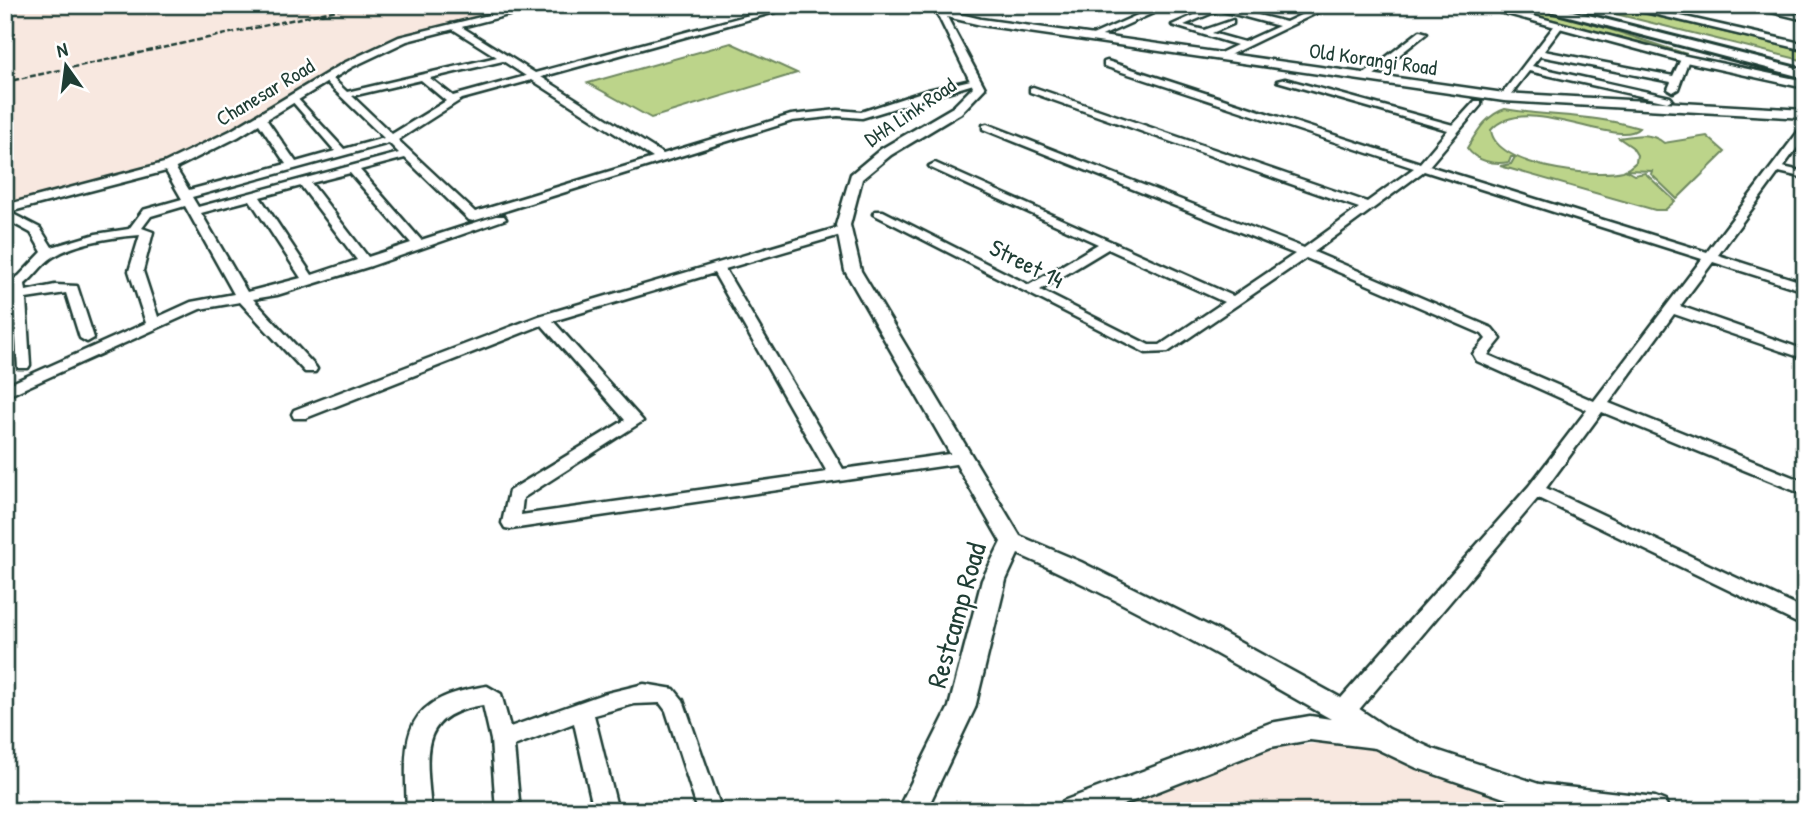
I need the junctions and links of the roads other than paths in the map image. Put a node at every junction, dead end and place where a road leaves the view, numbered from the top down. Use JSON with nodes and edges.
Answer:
{"nodes":[{"id":1,"x":542,"y":5,"type":"edge"},
{"id":2,"x":796,"y":5,"type":"edge"},
{"id":3,"x":968,"y":5,"type":"edge"},
{"id":4,"x":1167,"y":5,"type":"edge"},
{"id":5,"x":1269,"y":5,"type":"edge"},
{"id":6,"x":1329,"y":5,"type":"edge"},
{"id":7,"x":1479,"y":5,"type":"edge"},
{"id":8,"x":1533,"y":5,"type":"edge"},
{"id":9,"x":1564,"y":5,"type":"edge"},
{"id":10,"x":1620,"y":5,"type":"edge"},
{"id":11,"x":1745,"y":5,"type":"edge"},
{"id":12,"x":1222,"y":7,"type":"edge"},
{"id":13,"x":938,"y":8,"type":"edge"},
{"id":14,"x":1588,"y":8,"type":"edge"},
{"id":15,"x":1246,"y":15,"type":"junction"},
{"id":16,"x":1805,"y":18,"type":"edge"},
{"id":17,"x":1230,"y":22,"type":"dead end"},
{"id":18,"x":454,"y":26,"type":"junction"},
{"id":19,"x":1286,"y":26,"type":"junction"},
{"id":20,"x":1558,"y":27,"type":"junction"},
{"id":21,"x":1631,"y":32,"type":"junction"},
{"id":22,"x":1205,"y":33,"type":"junction"},
{"id":23,"x":1423,"y":33,"type":"dead end"},
{"id":24,"x":1092,"y":37,"type":"junction"},
{"id":25,"x":1245,"y":45,"type":"junction"},
{"id":26,"x":1803,"y":46,"type":"edge"},
{"id":27,"x":1539,"y":53,"type":"junction"},
{"id":28,"x":1221,"y":56,"type":"junction"},
{"id":29,"x":504,"y":58,"type":"junction"},
{"id":30,"x":1685,"y":59,"type":"junction"},
{"id":31,"x":1107,"y":64,"type":"dead end"},
{"id":32,"x":1805,"y":66,"type":"edge"},
{"id":33,"x":464,"y":67,"type":"junction"},
{"id":34,"x":1527,"y":68,"type":"junction"},
{"id":35,"x":1747,"y":72,"type":"junction"},
{"id":36,"x":474,"y":74,"type":"dead end"},
{"id":37,"x":1805,"y":74,"type":"edge"},
{"id":38,"x":423,"y":77,"type":"junction"},
{"id":39,"x":1366,"y":77,"type":"junction"},
{"id":40,"x":327,"y":78,"type":"junction"},
{"id":41,"x":536,"y":78,"type":"junction"},
{"id":42,"x":1282,"y":80,"type":"dead end"},
{"id":43,"x":1677,"y":80,"type":"junction"},
{"id":44,"x":484,"y":81,"type":"dead end"},
{"id":45,"x":975,"y":82,"type":"junction"},
{"id":46,"x":1805,"y":85,"type":"edge"},
{"id":47,"x":494,"y":88,"type":"junction"},
{"id":48,"x":1032,"y":90,"type":"dead end"},
{"id":49,"x":346,"y":95,"type":"junction"},
{"id":50,"x":1504,"y":97,"type":"junction"},
{"id":51,"x":295,"y":98,"type":"junction"},
{"id":52,"x":453,"y":101,"type":"junction"},
{"id":53,"x":1478,"y":103,"type":"dead end"},
{"id":54,"x":1666,"y":103,"type":"junction"},
{"id":55,"x":1805,"y":114,"type":"edge"},
{"id":56,"x":260,"y":118,"type":"junction"},
{"id":57,"x":987,"y":127,"type":"dead end"},
{"id":58,"x":1455,"y":129,"type":"junction"},
{"id":59,"x":1804,"y":131,"type":"edge"},
{"id":60,"x":392,"y":139,"type":"junction"},
{"id":61,"x":342,"y":153,"type":"junction"},
{"id":62,"x":407,"y":154,"type":"junction"},
{"id":63,"x":661,"y":158,"type":"junction"},
{"id":64,"x":169,"y":166,"type":"junction"},
{"id":65,"x":293,"y":166,"type":"junction"},
{"id":66,"x":935,"y":166,"type":"dead end"},
{"id":67,"x":1422,"y":167,"type":"junction"},
{"id":68,"x":1775,"y":168,"type":"junction"},
{"id":69,"x":352,"y":169,"type":"junction"},
{"id":70,"x":1805,"y":176,"type":"edge"},
{"id":71,"x":304,"y":182,"type":"junction"},
{"id":72,"x":253,"y":195,"type":"junction"},
{"id":73,"x":190,"y":202,"type":"junction"},
{"id":74,"x":515,"y":204,"type":"junction"},
{"id":75,"x":1369,"y":208,"type":"junction"},
{"id":76,"x":5,"y":209,"type":"edge"},
{"id":77,"x":5,"y":214,"type":"edge"},
{"id":78,"x":879,"y":214,"type":"dead end"},
{"id":79,"x":134,"y":230,"type":"junction"},
{"id":80,"x":839,"y":231,"type":"dead end"},
{"id":81,"x":1108,"y":244,"type":"junction"},
{"id":82,"x":419,"y":245,"type":"junction"},
{"id":83,"x":49,"y":253,"type":"junction"},
{"id":84,"x":1305,"y":253,"type":"junction"},
{"id":85,"x":1710,"y":257,"type":"junction"},
{"id":86,"x":366,"y":262,"type":"junction"},
{"id":87,"x":716,"y":266,"type":"junction"},
{"id":88,"x":309,"y":280,"type":"junction"},
{"id":89,"x":1805,"y":287,"type":"edge"},
{"id":90,"x":14,"y":290,"type":"edge"},
{"id":91,"x":1030,"y":290,"type":"junction"},
{"id":92,"x":242,"y":296,"type":"junction"},
{"id":93,"x":1234,"y":302,"type":"junction"},
{"id":94,"x":1671,"y":308,"type":"junction"},
{"id":95,"x":544,"y":319,"type":"junction"},
{"id":96,"x":153,"y":324,"type":"junction"},
{"id":97,"x":87,"y":338,"type":"dead end"},
{"id":98,"x":1805,"y":355,"type":"edge"},
{"id":99,"x":23,"y":365,"type":"dead end"},
{"id":100,"x":310,"y":369,"type":"dead end"},
{"id":101,"x":5,"y":392,"type":"edge"},
{"id":102,"x":931,"y":404,"type":"joint"},
{"id":103,"x":1599,"y":407,"type":"junction"},
{"id":104,"x":300,"y":414,"type":"dead end"},
{"id":105,"x":963,"y":458,"type":"junction"},
{"id":106,"x":838,"y":476,"type":"junction"},
{"id":107,"x":1805,"y":489,"type":"edge"},
{"id":108,"x":1535,"y":490,"type":"junction"},
{"id":109,"x":1012,"y":542,"type":"junction"},
{"id":110,"x":1805,"y":619,"type":"edge"},
{"id":111,"x":582,"y":710,"type":"junction"},
{"id":112,"x":1343,"y":712,"type":"junction"},
{"id":113,"x":1379,"y":737,"type":"junction"},
{"id":114,"x":502,"y":740,"type":"junction"},
{"id":115,"x":419,"y":811,"type":"edge"},
{"id":116,"x":508,"y":811,"type":"edge"},
{"id":117,"x":606,"y":811,"type":"edge"},
{"id":118,"x":710,"y":811,"type":"edge"},
{"id":119,"x":911,"y":811,"type":"edge"},
{"id":120,"x":1073,"y":811,"type":"edge"},
{"id":121,"x":1655,"y":811,"type":"edge"}],
"edges":[{"from":1,"to":18,"type":"street","name":"Chanesar Road"},
{"from":2,"to":41,"type":"street"},
{"from":3,"to":13,"type":"street"},
{"from":4,"to":24,"type":"street"},
{"from":5,"to":15,"type":"street"},
{"from":6,"to":19,"type":"street"},
{"from":7,"to":20,"type":"street"},
{"from":8,"to":21,"type":"main road"},
{"from":9,"to":14,"type":"main road"},
{"from":10,"to":26,"type":"street"},
{"from":11,"to":16,"type":"street"},
{"from":12,"to":15,"type":"street"},
{"from":12,"to":22,"type":"street"},
{"from":13,"to":24,"type":"street","name":"Old Korangi Road"},
{"from":13,"to":45,"type":"street","name":"DHA Link Road"},
{"from":14,"to":32,"type":"main road"},
{"from":15,"to":19,"type":"street"},
{"from":17,"to":22,"type":"street"},
{"from":18,"to":29,"type":"street"},
{"from":18,"to":40,"type":"street","name":"Chanesar Road"},
{"from":19,"to":25,"type":"street"},
{"from":20,"to":27,"type":"street"},
{"from":20,"to":30,"type":"street"},
{"from":21,"to":35,"type":"main road"},
{"from":21,"to":37,"type":"main road"},
{"from":22,"to":25,"type":"street"},
{"from":23,"to":39,"type":"street"},
{"from":24,"to":28,"type":"street","name":"Old Korangi Road"},
{"from":25,"to":28,"type":"street"},
{"from":27,"to":34,"type":"street"},
{"from":27,"to":43,"type":"street"},
{"from":28,"to":39,"type":"street","name":"Old Korangi Road"},
{"from":29,"to":33,"type":"street"},
{"from":29,"to":41,"type":"street"},
{"from":30,"to":35,"type":"street"},
{"from":30,"to":43,"type":"street"},
{"from":31,"to":67,"type":"street"},
{"from":33,"to":36,"type":"street"},
{"from":33,"to":38,"type":"street"},
{"from":34,"to":50,"type":"street"},
{"from":34,"to":54,"type":"street"},
{"from":35,"to":46,"type":"street"},
{"from":38,"to":49,"type":"street"},
{"from":38,"to":52,"type":"street"},
{"from":39,"to":50,"type":"street","name":"Old Korangi Road"},
{"from":40,"to":49,"type":"street"},
{"from":40,"to":51,"type":"street","name":"Chanesar Road"},
{"from":41,"to":47,"type":"street"},
{"from":41,"to":63,"type":"street"},
{"from":42,"to":58,"type":"street"},
{"from":43,"to":54,"type":"street"},
{"from":44,"to":47,"type":"street"},
{"from":45,"to":63,"type":"street"},
{"from":45,"to":102,"type":"street","name":"DHA Link Road"},
{"from":47,"to":52,"type":"street"},
{"from":48,"to":75,"type":"street"},
{"from":49,"to":60,"type":"street"},
{"from":50,"to":54,"type":"street","name":"Old Korangi Road"},
{"from":51,"to":56,"type":"street","name":"Chanesar Road"},
{"from":51,"to":61,"type":"street"},
{"from":52,"to":60,"type":"street"},
{"from":53,"to":58,"type":"street"},
{"from":54,"to":55,"type":"street","name":"Old Korangi Road"},
{"from":56,"to":64,"type":"street","name":"Chanesar Road"},
{"from":56,"to":65,"type":"street"},
{"from":57,"to":84,"type":"street"},
{"from":58,"to":67,"type":"street"},
{"from":59,"to":68,"type":"street"},
{"from":60,"to":61,"type":"street"},
{"from":60,"to":62,"type":"street"},
{"from":61,"to":65,"type":"street"},
{"from":62,"to":69,"type":"street"},
{"from":62,"to":74,"type":"street"},
{"from":63,"to":74,"type":"street"},
{"from":64,"to":73,"type":"street"},
{"from":64,"to":76,"type":"street","name":"Chanesar Road"},
{"from":65,"to":73,"type":"street"},
{"from":66,"to":81,"type":"street"},
{"from":67,"to":75,"type":"street"},
{"from":67,"to":85,"type":"street"},
{"from":68,"to":70,"type":"street"},
{"from":68,"to":85,"type":"street"},
{"from":69,"to":71,"type":"street"},
{"from":69,"to":82,"type":"street"},
{"from":71,"to":72,"type":"street"},
{"from":71,"to":86,"type":"street"},
{"from":72,"to":73,"type":"street"},
{"from":72,"to":88,"type":"street"},
{"from":73,"to":79,"type":"street"},
{"from":73,"to":92,"type":"street"},
{"from":74,"to":82,"type":"street"},
{"from":75,"to":84,"type":"street"},
{"from":77,"to":83,"type":"street"},
{"from":78,"to":91,"type":"street","name":"Street 14"},
{"from":79,"to":83,"type":"street"},
{"from":79,"to":96,"type":"street"},
{"from":80,"to":87,"type":"street"},
{"from":81,"to":91,"type":"street"},
{"from":81,"to":93,"type":"street"},
{"from":82,"to":86,"type":"street"},
{"from":83,"to":90,"type":"street"},
{"from":84,"to":93,"type":"street"},
{"from":84,"to":103,"type":"street"},
{"from":85,"to":89,"type":"street"},
{"from":85,"to":94,"type":"street"},
{"from":86,"to":88,"type":"street"},
{"from":87,"to":95,"type":"street"},
{"from":87,"to":106,"type":"street"},
{"from":88,"to":92,"type":"street"},
{"from":90,"to":97,"type":"street"},
{"from":90,"to":99,"type":"street"},
{"from":91,"to":93,"type":"street","name":"Street 14"},
{"from":92,"to":96,"type":"street"},
{"from":92,"to":100,"type":"street"},
{"from":94,"to":98,"type":"street"},
{"from":94,"to":103,"type":"street"},
{"from":95,"to":104,"type":"street"},
{"from":95,"to":106,"type":"street"},
{"from":96,"to":101,"type":"street"},
{"from":102,"to":105,"type":"street","name":"Restcamp Road"},
{"from":103,"to":107,"type":"street"},
{"from":103,"to":108,"type":"street"},
{"from":105,"to":106,"type":"street"},
{"from":105,"to":109,"type":"street","name":"Restcamp Road"},
{"from":108,"to":110,"type":"street"},
{"from":108,"to":112,"type":"street"},
{"from":109,"to":112,"type":"street"},
{"from":109,"to":119,"type":"street","name":"Restcamp Road"},
{"from":111,"to":114,"type":"street"},
{"from":111,"to":117,"type":"street"},
{"from":111,"to":118,"type":"street"},
{"from":112,"to":113,"type":"street"},
{"from":113,"to":120,"type":"street"},
{"from":113,"to":121,"type":"street"},
{"from":114,"to":115,"type":"street"},
{"from":114,"to":116,"type":"street"}]}
